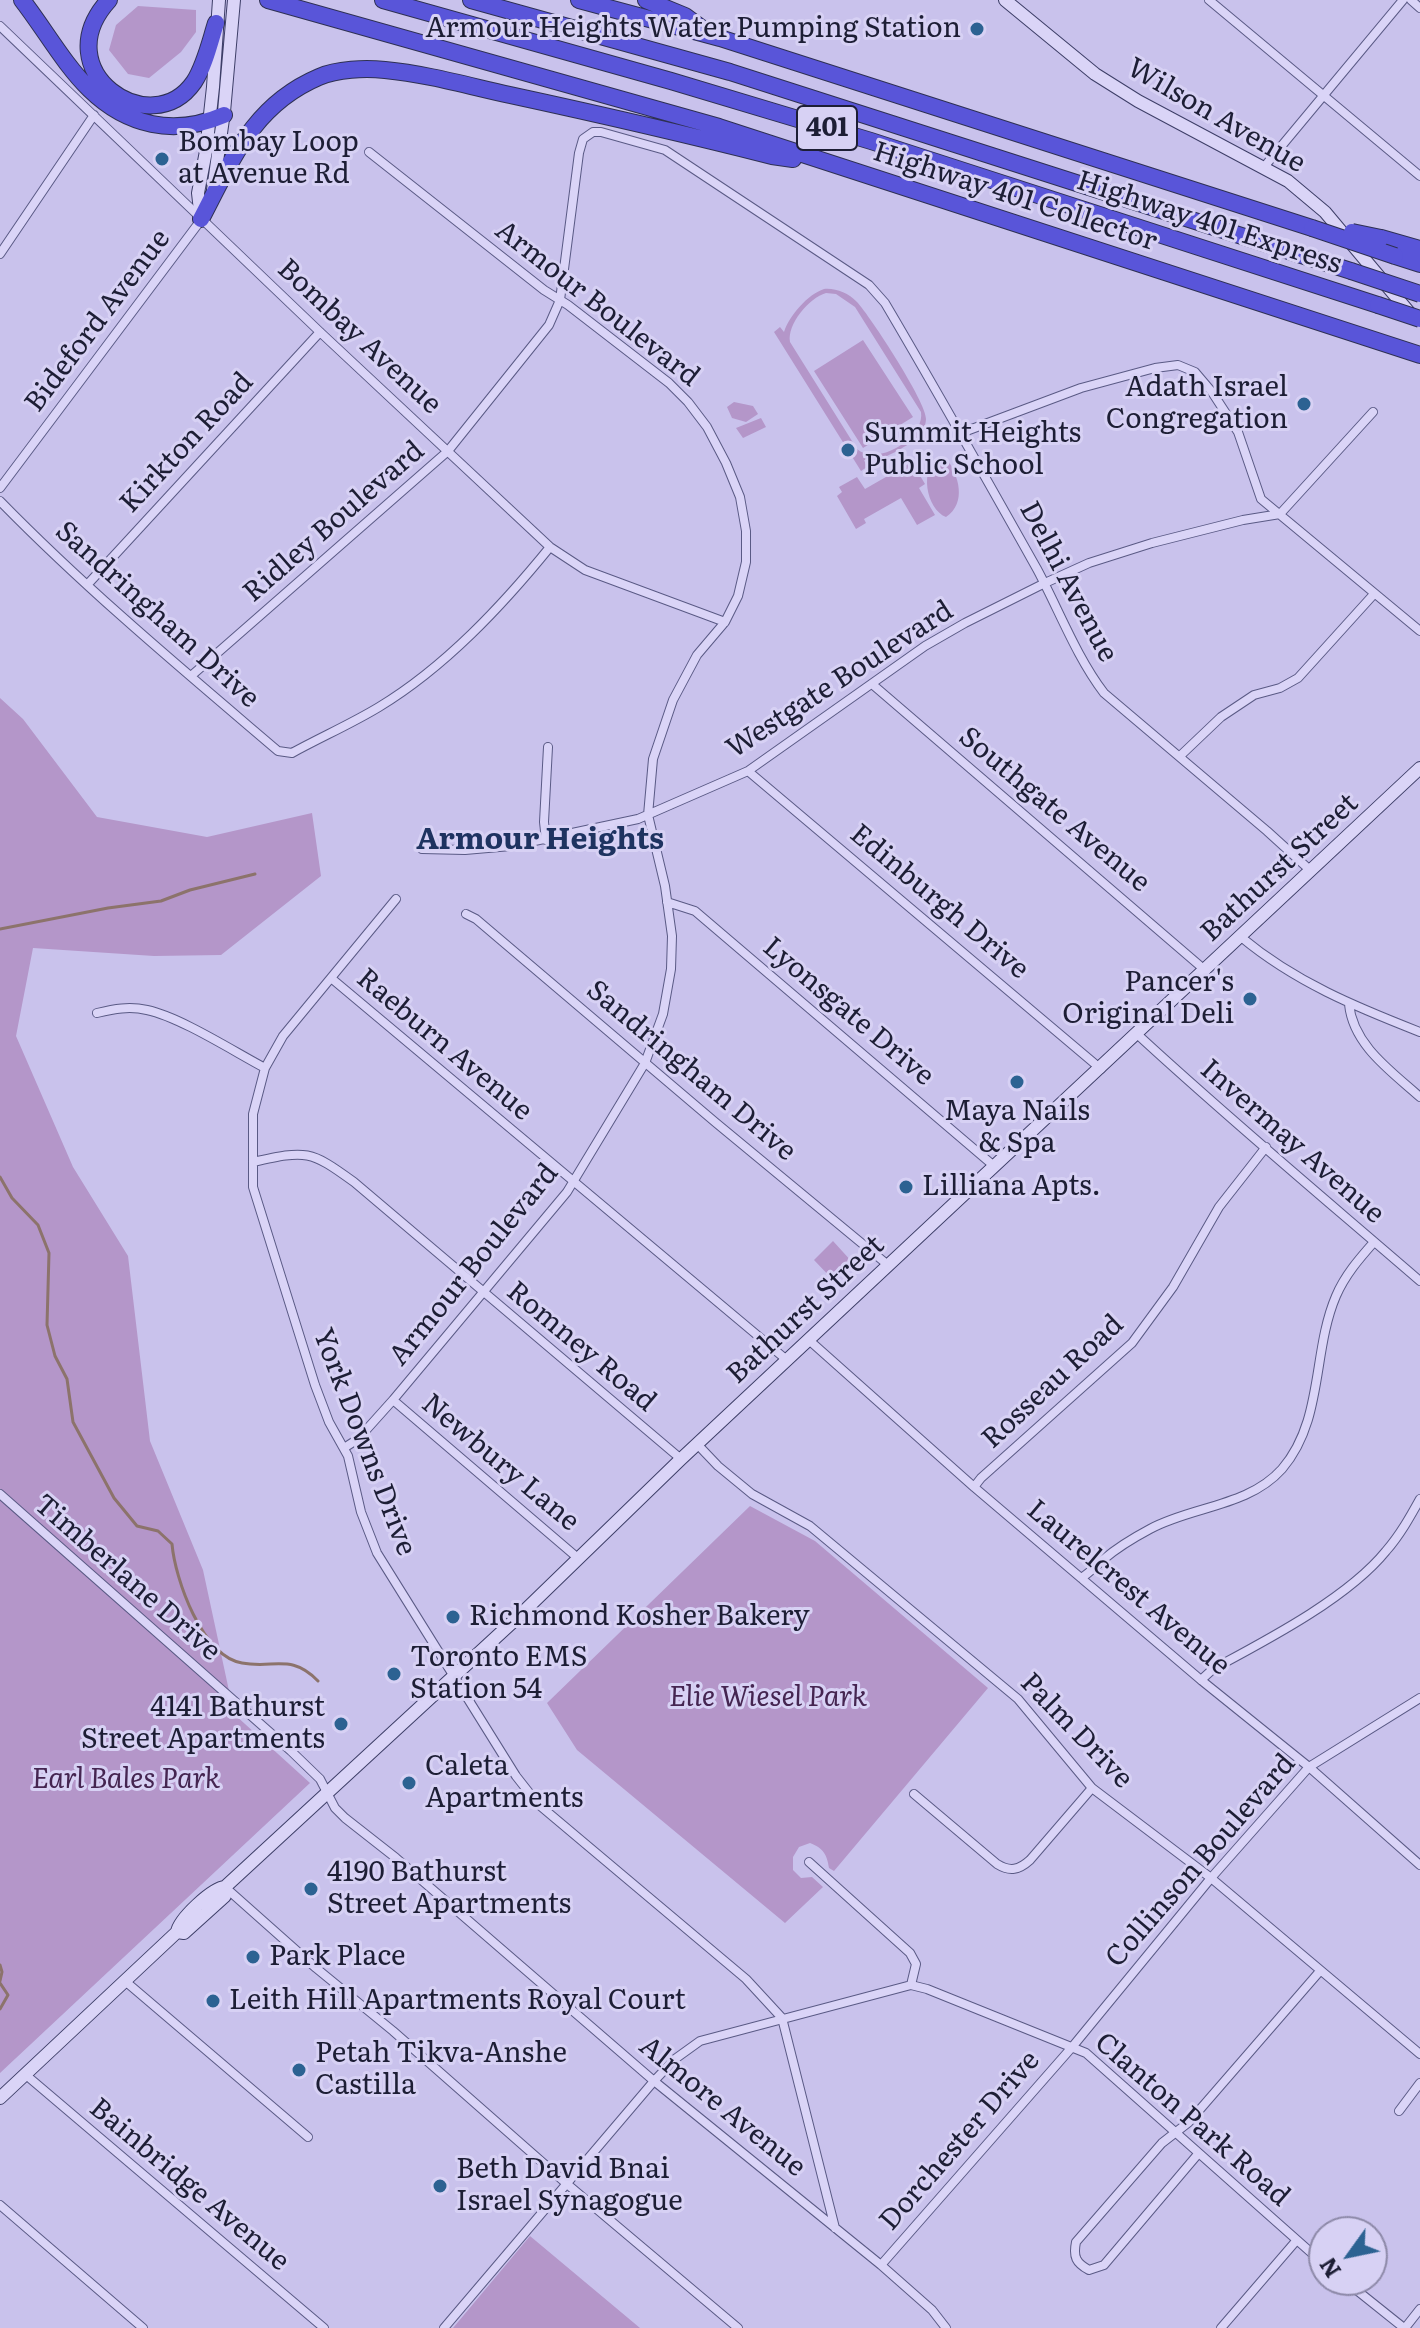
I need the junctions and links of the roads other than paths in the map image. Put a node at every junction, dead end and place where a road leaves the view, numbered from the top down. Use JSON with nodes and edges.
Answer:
{"nodes":[{"id":1,"x":22,"y":0,"type":"edge"},
{"id":2,"x":109,"y":0,"type":"edge"},
{"id":3,"x":219,"y":0,"type":"edge"},
{"id":4,"x":234,"y":0,"type":"edge"},
{"id":5,"x":268,"y":0,"type":"edge"},
{"id":6,"x":383,"y":0,"type":"edge"},
{"id":7,"x":471,"y":0,"type":"edge"},
{"id":8,"x":579,"y":0,"type":"edge"},
{"id":9,"x":646,"y":0,"type":"edge"},
{"id":10,"x":1005,"y":0,"type":"edge"},
{"id":11,"x":1209,"y":0,"type":"edge"},
{"id":12,"x":1403,"y":0,"type":"edge"},
{"id":13,"x":1411,"y":0,"type":"edge"},
{"id":14,"x":1420,"y":8,"type":"edge"},
{"id":15,"x":224,"y":24,"type":"junction"},
{"id":16,"x":0,"y":26,"type":"edge"},
{"id":17,"x":712,"y":36,"type":"junction"},
{"id":18,"x":1323,"y":96,"type":"junction"},
{"id":19,"x":94,"y":115,"type":"junction"},
{"id":20,"x":216,"y":118,"type":"junction"},
{"id":21,"x":593,"y":132,"type":"joint"},
{"id":22,"x":369,"y":152,"type":"dead end"},
{"id":23,"x":834,"y":164,"type":"junction"},
{"id":24,"x":1264,"y":167,"type":"junction"},
{"id":25,"x":1420,"y":176,"type":"edge"},
{"id":26,"x":201,"y":219,"type":"junction"},
{"id":27,"x":1308,"y":225,"type":"junction"},
{"id":28,"x":1420,"y":249,"type":"edge"},
{"id":29,"x":0,"y":254,"type":"edge"},
{"id":30,"x":1420,"y":264,"type":"edge"},
{"id":31,"x":1420,"y":294,"type":"edge"},
{"id":32,"x":560,"y":300,"type":"junction"},
{"id":33,"x":1420,"y":319,"type":"edge"},
{"id":34,"x":1420,"y":326,"type":"edge"},
{"id":35,"x":320,"y":332,"type":"junction"},
{"id":36,"x":1419,"y":355,"type":"edge"},
{"id":37,"x":1373,"y":412,"type":"dead end"},
{"id":38,"x":961,"y":433,"type":"junction"},
{"id":39,"x":448,"y":451,"type":"junction"},
{"id":40,"x":0,"y":488,"type":"edge"},
{"id":41,"x":0,"y":501,"type":"edge"},
{"id":42,"x":1280,"y":514,"type":"junction"},
{"id":43,"x":550,"y":547,"type":"junction"},
{"id":44,"x":1045,"y":583,"type":"junction"},
{"id":45,"x":87,"y":585,"type":"junction"},
{"id":46,"x":1374,"y":594,"type":"junction"},
{"id":47,"x":725,"y":622,"type":"junction"},
{"id":48,"x":1420,"y":631,"type":"edge"},
{"id":49,"x":191,"y":676,"type":"junction"},
{"id":50,"x":872,"y":684,"type":"junction"},
{"id":51,"x":548,"y":747,"type":"dead end"},
{"id":52,"x":1180,"y":756,"type":"junction"},
{"id":53,"x":1420,"y":768,"type":"edge"},
{"id":54,"x":748,"y":771,"type":"junction"},
{"id":55,"x":648,"y":815,"type":"junction"},
{"id":56,"x":546,"y":840,"type":"junction"},
{"id":57,"x":422,"y":849,"type":"dead end"},
{"id":58,"x":1311,"y":871,"type":"junction"},
{"id":59,"x":396,"y":899,"type":"dead end"},
{"id":60,"x":667,"y":902,"type":"junction"},
{"id":61,"x":466,"y":914,"type":"dead end"},
{"id":62,"x":1241,"y":937,"type":"junction"},
{"id":63,"x":1206,"y":971,"type":"junction"},
{"id":64,"x":331,"y":978,"type":"junction"},
{"id":65,"x":1349,"y":1004,"type":"junction"},
{"id":66,"x":97,"y":1013,"type":"dead end"},
{"id":67,"x":1420,"y":1032,"type":"edge"},
{"id":68,"x":1137,"y":1034,"type":"junction"},
{"id":69,"x":645,"y":1063,"type":"junction"},
{"id":70,"x":265,"y":1068,"type":"junction"},
{"id":71,"x":1101,"y":1069,"type":"junction"},
{"id":72,"x":1420,"y":1097,"type":"edge"},
{"id":73,"x":1266,"y":1147,"type":"junction"},
{"id":74,"x":253,"y":1162,"type":"junction"},
{"id":75,"x":994,"y":1166,"type":"junction"},
{"id":76,"x":573,"y":1182,"type":"junction"},
{"id":77,"x":1374,"y":1242,"type":"junction"},
{"id":78,"x":888,"y":1265,"type":"junction"},
{"id":79,"x":1420,"y":1281,"type":"edge"},
{"id":80,"x":483,"y":1293,"type":"junction"},
{"id":81,"x":810,"y":1341,"type":"junction"},
{"id":82,"x":788,"y":1361,"type":"junction"},
{"id":83,"x":393,"y":1400,"type":"junction"},
{"id":84,"x":697,"y":1444,"type":"junction"},
{"id":85,"x":344,"y":1448,"type":"junction"},
{"id":86,"x":681,"y":1459,"type":"junction"},
{"id":87,"x":974,"y":1487,"type":"junction"},
{"id":88,"x":0,"y":1494,"type":"edge"},
{"id":89,"x":1420,"y":1499,"type":"edge"},
{"id":90,"x":579,"y":1559,"type":"junction"},
{"id":91,"x":1081,"y":1578,"type":"junction"},
{"id":92,"x":453,"y":1677,"type":"junction"},
{"id":93,"x":1201,"y":1680,"type":"junction"},
{"id":94,"x":1420,"y":1698,"type":"edge"},
{"id":95,"x":1309,"y":1767,"type":"junction"},
{"id":96,"x":1092,"y":1788,"type":"junction"},
{"id":97,"x":329,"y":1793,"type":"junction"},
{"id":98,"x":914,"y":1794,"type":"dead end"},
{"id":99,"x":809,"y":1862,"type":"dead end"},
{"id":100,"x":1420,"y":1865,"type":"edge"},
{"id":101,"x":1211,"y":1878,"type":"junction"},
{"id":102,"x":225,"y":1887,"type":"junction"},
{"id":103,"x":1320,"y":1971,"type":"junction"},
{"id":104,"x":125,"y":1981,"type":"junction"},
{"id":105,"x":911,"y":1985,"type":"junction"},
{"id":106,"x":782,"y":2018,"type":"junction"},
{"id":107,"x":1073,"y":2046,"type":"junction"},
{"id":108,"x":1420,"y":2054,"type":"edge"},
{"id":109,"x":26,"y":2075,"type":"junction"},
{"id":110,"x":654,"y":2081,"type":"junction"},
{"id":111,"x":1420,"y":2083,"type":"edge"},
{"id":112,"x":0,"y":2098,"type":"edge"},
{"id":113,"x":1399,"y":2111,"type":"dead end"},
{"id":114,"x":1176,"y":2134,"type":"junction"},
{"id":115,"x":308,"y":2137,"type":"dead end"},
{"id":116,"x":1198,"y":2154,"type":"junction"},
{"id":117,"x":567,"y":2184,"type":"junction"},
{"id":118,"x":0,"y":2205,"type":"edge"},
{"id":119,"x":835,"y":2228,"type":"junction"},
{"id":120,"x":1296,"y":2241,"type":"junction"},
{"id":121,"x":1308,"y":2251,"type":"edge"},
{"id":122,"x":881,"y":2265,"type":"junction"},
{"id":123,"x":1364,"y":2296,"type":"edge"},
{"id":124,"x":1420,"y":2309,"type":"edge"},
{"id":125,"x":143,"y":2328,"type":"edge"},
{"id":126,"x":324,"y":2328,"type":"edge"},
{"id":127,"x":444,"y":2328,"type":"edge"},
{"id":128,"x":738,"y":2328,"type":"edge"},
{"id":129,"x":946,"y":2328,"type":"edge"},
{"id":130,"x":1221,"y":2328,"type":"edge"},
{"id":131,"x":1404,"y":2328,"type":"edge"}],
"edges":[{"from":1,"to":20,"type":"highway"},
{"from":2,"to":15,"type":"highway"},
{"from":3,"to":15,"type":"main road"},
{"from":4,"to":15,"type":"main road"},
{"from":5,"to":23,"type":"highway","name":"Highway 401 Collector","number":"401"},
{"from":6,"to":33,"type":"highway","name":"Highway 401 Express","number":"401","bridge":true},
{"from":7,"to":31,"type":"highway","name":"Highway 401 Express","number":"401","bridge":true},
{"from":8,"to":17,"type":"highway","number":"401"},
{"from":9,"to":17,"type":"highway"},
{"from":10,"to":24,"type":"main road","name":"Wilson Avenue"},
{"from":11,"to":18,"type":"street"},
{"from":12,"to":18,"type":"street"},
{"from":13,"to":14,"type":"street"},
{"from":15,"to":20,"type":"main road"},
{"from":16,"to":19,"type":"street","name":"Bombay Avenue"},
{"from":17,"to":27,"type":"highway","number":"401"},
{"from":18,"to":24,"type":"street"},
{"from":18,"to":25,"type":"street"},
{"from":19,"to":26,"type":"street","name":"Bombay Avenue"},
{"from":19,"to":29,"type":"street"},
{"from":20,"to":26,"type":"main road"},
{"from":21,"to":32,"type":"street","name":"Ridley Boulevard"},
{"from":21,"to":38,"type":"street","name":"Delhi Avenue"},
{"from":22,"to":32,"type":"street","name":"Armour Boulevard"},
{"from":23,"to":26,"type":"highway"},
{"from":23,"to":36,"type":"highway","name":"Highway 401 Collector","number":"401"},
{"from":24,"to":34,"type":"main road","name":"Wilson Avenue"},
{"from":26,"to":35,"type":"street","name":"Bombay Avenue"},
{"from":26,"to":40,"type":"street","name":"Bideford Avenue"},
{"from":27,"to":28,"type":"highway","bridge":true},
{"from":27,"to":30,"type":"highway","number":"401","bridge":true},
{"from":32,"to":39,"type":"street","name":"Ridley Boulevard"},
{"from":32,"to":47,"type":"street","name":"Armour Boulevard"},
{"from":35,"to":39,"type":"street","name":"Bombay Avenue"},
{"from":35,"to":45,"type":"street","name":"Kirkton Road"},
{"from":37,"to":42,"type":"street"},
{"from":38,"to":42,"type":"street"},
{"from":38,"to":44,"type":"street","name":"Delhi Avenue"},
{"from":39,"to":43,"type":"street","name":"Bombay Avenue"},
{"from":39,"to":49,"type":"street","name":"Ridley Boulevard"},
{"from":41,"to":45,"type":"street","name":"Sandringham Drive"},
{"from":42,"to":44,"type":"street","name":"Westgate Boulevard"},
{"from":42,"to":46,"type":"street"},
{"from":43,"to":47,"type":"street","name":"Bombay Avenue"},
{"from":43,"to":49,"type":"street","name":"Sandringham Drive"},
{"from":44,"to":50,"type":"street","name":"Westgate Boulevard"},
{"from":44,"to":52,"type":"street","name":"Delhi Avenue"},
{"from":45,"to":49,"type":"street","name":"Sandringham Drive"},
{"from":46,"to":48,"type":"street"},
{"from":46,"to":52,"type":"street"},
{"from":47,"to":55,"type":"street","name":"Armour Boulevard"},
{"from":50,"to":54,"type":"street","name":"Westgate Boulevard"},
{"from":50,"to":63,"type":"street","name":"Southgate Avenue"},
{"from":51,"to":56,"type":"street"},
{"from":52,"to":58,"type":"street","name":"Delhi Avenue"},
{"from":53,"to":58,"type":"main road","name":"Bathurst Street"},
{"from":54,"to":55,"type":"street","name":"Westgate Boulevard"},
{"from":54,"to":71,"type":"street","name":"Edinburgh Drive"},
{"from":55,"to":56,"type":"street","name":"Westgate Boulevard"},
{"from":55,"to":60,"type":"street","name":"Armour Boulevard"},
{"from":56,"to":57,"type":"street","name":"Westgate Boulevard"},
{"from":58,"to":62,"type":"main road","name":"Bathurst Street"},
{"from":59,"to":64,"type":"street","name":"York Downs Drive"},
{"from":60,"to":69,"type":"street","name":"Armour Boulevard"},
{"from":60,"to":75,"type":"street","name":"Lyonsgate Drive"},
{"from":61,"to":69,"type":"street","name":"Sandringham Drive"},
{"from":62,"to":63,"type":"main road","name":"Bathurst Street"},
{"from":62,"to":65,"type":"street"},
{"from":63,"to":68,"type":"main road","name":"Bathurst Street"},
{"from":64,"to":70,"type":"street","name":"York Downs Drive"},
{"from":64,"to":76,"type":"street","name":"Raeburn Avenue"},
{"from":65,"to":67,"type":"street"},
{"from":65,"to":72,"type":"street"},
{"from":66,"to":70,"type":"street"},
{"from":68,"to":71,"type":"main road","name":"Bathurst Street"},
{"from":68,"to":73,"type":"street","name":"Invermay Avenue"},
{"from":69,"to":76,"type":"street","name":"Armour Boulevard"},
{"from":69,"to":78,"type":"street","name":"Sandringham Drive"},
{"from":70,"to":74,"type":"street","name":"York Downs Drive"},
{"from":71,"to":75,"type":"main road","name":"Bathurst Street"},
{"from":73,"to":77,"type":"street","name":"Invermay Avenue"},
{"from":73,"to":87,"type":"street","name":"Rosseau Road"},
{"from":74,"to":80,"type":"street","name":"Romney Road"},
{"from":74,"to":85,"type":"street","name":"York Downs Drive"},
{"from":75,"to":78,"type":"main road","name":"Bathurst Street"},
{"from":76,"to":80,"type":"street","name":"Armour Boulevard"},
{"from":76,"to":82,"type":"street","name":"Raeburn Avenue"},
{"from":77,"to":79,"type":"street","name":"Invermay Avenue"},
{"from":77,"to":91,"type":"street"},
{"from":78,"to":81,"type":"main road","name":"Bathurst Street"},
{"from":80,"to":83,"type":"street","name":"Armour Boulevard"},
{"from":80,"to":86,"type":"street","name":"Romney Road"},
{"from":81,"to":82,"type":"main road","name":"Bathurst Street"},
{"from":81,"to":87,"type":"street","name":"Laurelcrest Avenue"},
{"from":82,"to":84,"type":"main road","name":"Bathurst Street"},
{"from":83,"to":85,"type":"street","name":"Armour Boulevard"},
{"from":83,"to":90,"type":"street","name":"Newbury Lane"},
{"from":84,"to":86,"type":"main road","name":"Bathurst Street"},
{"from":84,"to":96,"type":"street","name":"Palm Drive"},
{"from":85,"to":92,"type":"street","name":"York Downs Drive"},
{"from":86,"to":90,"type":"main road","name":"Bathurst Street"},
{"from":87,"to":91,"type":"street","name":"Laurelcrest Avenue"},
{"from":88,"to":97,"type":"street","name":"Timberlane Drive"},
{"from":89,"to":93,"type":"street"},
{"from":90,"to":92,"type":"main road","name":"Bathurst Street"},
{"from":91,"to":93,"type":"street","name":"Laurelcrest Avenue"},
{"from":92,"to":97,"type":"main road","name":"Bathurst Street"},
{"from":92,"to":106,"type":"street","name":"York Downs Drive"},
{"from":93,"to":95,"type":"street","name":"Laurelcrest Avenue"},
{"from":94,"to":95,"type":"street","name":"Collinson Boulevard"},
{"from":95,"to":100,"type":"street","name":"Laurelcrest Avenue"},
{"from":95,"to":101,"type":"street","name":"Collinson Boulevard"},
{"from":96,"to":98,"type":"street"},
{"from":96,"to":101,"type":"street","name":"Palm Drive"},
{"from":97,"to":102,"type":"main road","name":"Bathurst Street"},
{"from":97,"to":110,"type":"street","name":"Almore Avenue"},
{"from":99,"to":105,"type":"street"},
{"from":101,"to":103,"type":"street","name":"Palm Drive"},
{"from":101,"to":107,"type":"street","name":"Collinson Boulevard"},
{"from":102,"to":104,"type":"main road","name":"Bathurst Street"},
{"from":102,"to":117,"type":"street"},
{"from":103,"to":108,"type":"street","name":"Palm Drive"},
{"from":103,"to":114,"type":"street"},
{"from":104,"to":109,"type":"main road","name":"Bathurst Street"},
{"from":104,"to":115,"type":"street"},
{"from":105,"to":106,"type":"street"},
{"from":105,"to":107,"type":"street","name":"Clanton Park Road"},
{"from":106,"to":110,"type":"street"},
{"from":106,"to":119,"type":"street","name":"York Downs Drive"},
{"from":107,"to":114,"type":"street","name":"Clanton Park Road"},
{"from":107,"to":122,"type":"street","name":"Dorchester Drive"},
{"from":109,"to":112,"type":"main road","name":"Bathurst Street"},
{"from":109,"to":126,"type":"street","name":"Bainbridge Avenue"},
{"from":110,"to":117,"type":"street"},
{"from":110,"to":119,"type":"street","name":"Almore Avenue"},
{"from":111,"to":113,"type":"street"},
{"from":114,"to":116,"type":"street","name":"Clanton Park Road"},
{"from":114,"to":116,"type":"street"},
{"from":116,"to":120,"type":"street","name":"Clanton Park Road"},
{"from":117,"to":127,"type":"street"},
{"from":117,"to":128,"type":"street"},
{"from":118,"to":125,"type":"street"},
{"from":119,"to":122,"type":"street","name":"Almore Avenue"},
{"from":120,"to":121,"type":"street","name":"Clanton Park Road"},
{"from":120,"to":130,"type":"street"},
{"from":122,"to":129,"type":"street","name":"Almore Avenue"},
{"from":123,"to":131,"type":"street"},
{"from":124,"to":131,"type":"street"}]}
